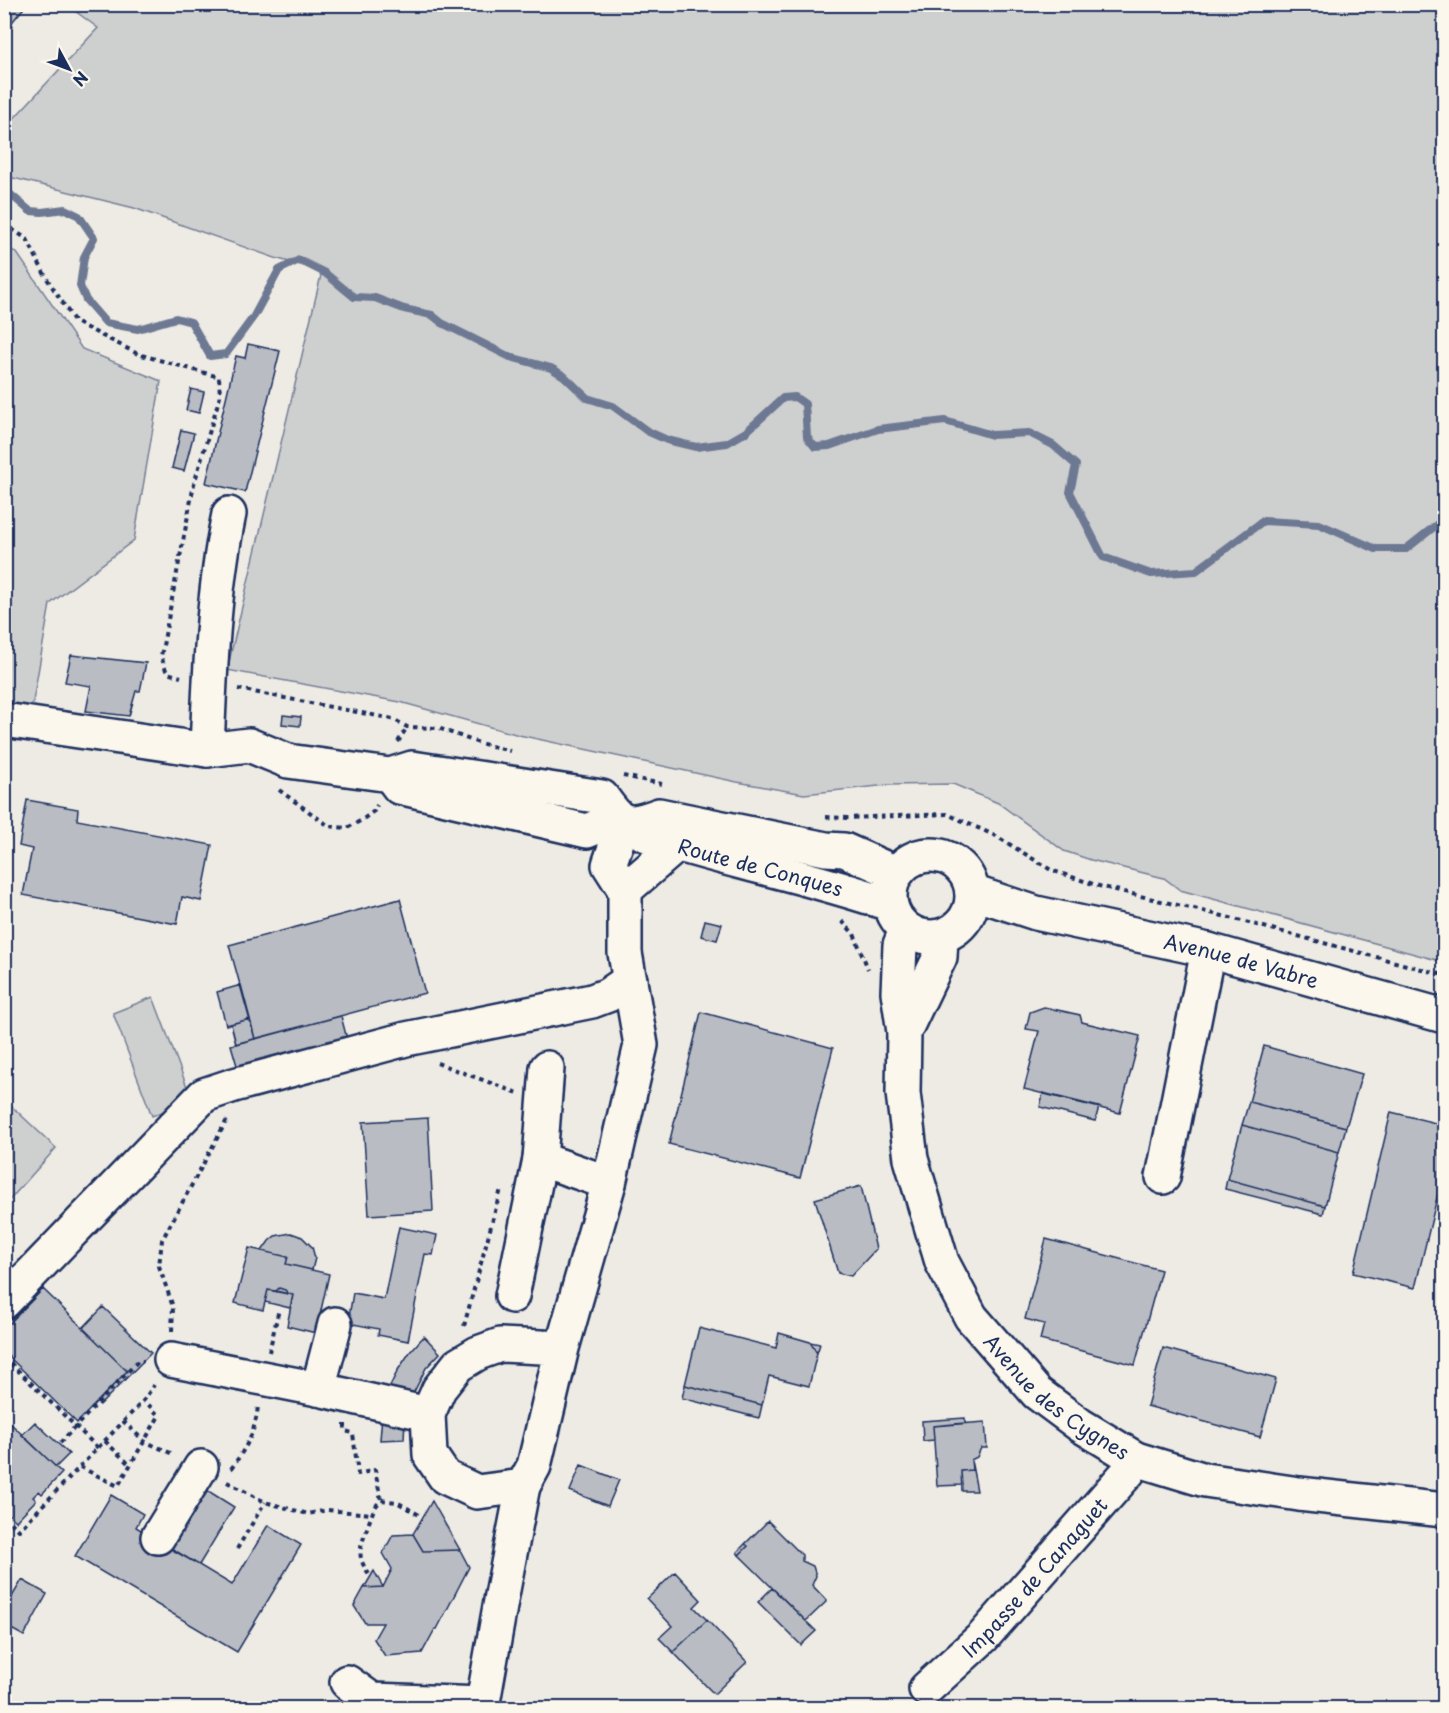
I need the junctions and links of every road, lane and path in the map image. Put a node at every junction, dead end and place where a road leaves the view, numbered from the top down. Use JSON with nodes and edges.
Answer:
{"nodes":[{"id":1,"x":4,"y":224,"type":"edge"},
{"id":2,"x":229,"y":514,"type":"dead end"},
{"id":3,"x":209,"y":684,"type":"junction"},
{"id":4,"x":4,"y":720,"type":"edge"},
{"id":5,"x":207,"y":750,"type":"junction"},
{"id":6,"x":519,"y":753,"type":"dead end"},
{"id":7,"x":612,"y":774,"type":"dead end"},
{"id":8,"x":668,"y":786,"type":"dead end"},
{"id":9,"x":825,"y":816,"type":"dead end"},
{"id":10,"x":626,"y":820,"type":"junction"},
{"id":11,"x":677,"y":845,"type":"junction"},
{"id":12,"x":625,"y":890,"type":"junction"},
{"id":13,"x":897,"y":902,"type":"junction"},
{"id":14,"x":960,"y":916,"type":"junction"},
{"id":15,"x":838,"y":917,"type":"dead end"},
{"id":16,"x":1208,"y":950,"type":"junction"},
{"id":17,"x":868,"y":971,"type":"dead end"},
{"id":18,"x":1444,"y":975,"type":"edge"},
{"id":19,"x":630,"y":980,"type":"junction"},
{"id":20,"x":1444,"y":1016,"type":"edge"},
{"id":21,"x":904,"y":1032,"type":"junction"},
{"id":22,"x":406,"y":1039,"type":"junction"},
{"id":23,"x":547,"y":1068,"type":"dead end"},
{"id":24,"x":234,"y":1085,"type":"junction"},
{"id":25,"x":544,"y":1103,"type":"junction"},
{"id":26,"x":540,"y":1159,"type":"junction"},
{"id":27,"x":1163,"y":1177,"type":"dead end"},
{"id":28,"x":609,"y":1183,"type":"junction"},
{"id":29,"x":476,"y":1287,"type":"dead end"},
{"id":30,"x":512,"y":1296,"type":"dead end"},
{"id":31,"x":4,"y":1302,"type":"edge"},
{"id":32,"x":469,"y":1312,"type":"dead end"},
{"id":33,"x":335,"y":1324,"type":"dead end"},
{"id":34,"x":562,"y":1348,"type":"junction"},
{"id":35,"x":4,"y":1357,"type":"edge"},
{"id":36,"x":171,"y":1360,"type":"junction"},
{"id":37,"x":318,"y":1389,"type":"junction"},
{"id":38,"x":350,"y":1397,"type":"junction"},
{"id":39,"x":144,"y":1400,"type":"junction"},
{"id":40,"x":429,"y":1414,"type":"junction"},
{"id":41,"x":123,"y":1421,"type":"junction"},
{"id":42,"x":76,"y":1427,"type":"junction"},
{"id":43,"x":105,"y":1441,"type":"junction"},
{"id":44,"x":144,"y":1442,"type":"junction"},
{"id":45,"x":60,"y":1443,"type":"dead end"},
{"id":46,"x":98,"y":1448,"type":"junction"},
{"id":47,"x":1136,"y":1459,"type":"junction"},
{"id":48,"x":130,"y":1465,"type":"junction"},
{"id":49,"x":80,"y":1467,"type":"junction"},
{"id":50,"x":201,"y":1467,"type":"dead end"},
{"id":51,"x":523,"y":1486,"type":"junction"},
{"id":52,"x":381,"y":1500,"type":"junction"},
{"id":53,"x":265,"y":1503,"type":"dead end"},
{"id":54,"x":1444,"y":1510,"type":"edge"},
{"id":55,"x":308,"y":1514,"type":"dead end"},
{"id":56,"x":371,"y":1514,"type":"junction"},
{"id":57,"x":4,"y":1516,"type":"edge"},
{"id":58,"x":421,"y":1516,"type":"dead end"},
{"id":59,"x":158,"y":1537,"type":"dead end"},
{"id":60,"x":237,"y":1549,"type":"dead end"},
{"id":61,"x":369,"y":1574,"type":"dead end"},
{"id":62,"x":347,"y":1682,"type":"dead end"},
{"id":63,"x":926,"y":1689,"type":"dead end"},
{"id":64,"x":483,"y":1706,"type":"edge"}],
"edges":[{"from":1,"to":3,"type":"path"},
{"from":2,"to":3,"type":"main road"},
{"from":3,"to":5,"type":"main road"},
{"from":3,"to":6,"type":"path"},
{"from":4,"to":5,"type":"main road"},
{"from":5,"to":10,"type":"main road","name":"Route de Conques"},
{"from":7,"to":8,"type":"path"},
{"from":9,"to":18,"type":"path"},
{"from":10,"to":11,"type":"main road","name":"Route de Conques"},
{"from":10,"to":12,"type":"main road"},
{"from":10,"to":13,"type":"main road","name":"Route de Conques"},
{"from":11,"to":12,"type":"main road"},
{"from":11,"to":13,"type":"main road","name":"Route de Conques"},
{"from":12,"to":19,"type":"main road"},
{"from":13,"to":14,"type":"main road"},
{"from":13,"to":14,"type":"main road"},
{"from":13,"to":21,"type":"main road","name":"Avenue des Cygnes"},
{"from":14,"to":16,"type":"main road","name":"Avenue de Vabre"},
{"from":14,"to":21,"type":"main road","name":"Avenue des Cygnes"},
{"from":15,"to":17,"type":"path"},
{"from":16,"to":20,"type":"main road","name":"Avenue de Vabre"},
{"from":16,"to":27,"type":"main road"},
{"from":19,"to":22,"type":"main road"},
{"from":19,"to":28,"type":"main road"},
{"from":21,"to":47,"type":"main road","name":"Avenue des Cygnes"},
{"from":22,"to":24,"type":"main road"},
{"from":22,"to":25,"type":"path"},
{"from":23,"to":25,"type":"main road"},
{"from":24,"to":31,"type":"main road"},
{"from":24,"to":36,"type":"path"},
{"from":25,"to":26,"type":"main road"},
{"from":26,"to":28,"type":"main road"},
{"from":26,"to":30,"type":"main road"},
{"from":28,"to":34,"type":"main road"},
{"from":29,"to":32,"type":"path"},
{"from":33,"to":37,"type":"main road"},
{"from":34,"to":40,"type":"main road"},
{"from":34,"to":51,"type":"main road"},
{"from":35,"to":42,"type":"path"},
{"from":36,"to":37,"type":"main road"},
{"from":36,"to":39,"type":"path"},
{"from":36,"to":42,"type":"path"},
{"from":37,"to":38,"type":"main road"},
{"from":38,"to":40,"type":"main road"},
{"from":38,"to":52,"type":"path"},
{"from":39,"to":41,"type":"path"},
{"from":39,"to":44,"type":"path"},
{"from":40,"to":51,"type":"main road"},
{"from":41,"to":43,"type":"path"},
{"from":41,"to":44,"type":"path"},
{"from":42,"to":45,"type":"path"},
{"from":42,"to":46,"type":"path"},
{"from":43,"to":46,"type":"path"},
{"from":43,"to":48,"type":"path"},
{"from":44,"to":48,"type":"path"},
{"from":46,"to":49,"type":"path"},
{"from":47,"to":54,"type":"main road","name":"Avenue des Cygnes"},
{"from":47,"to":63,"type":"main road","name":"Impasse de Canaguet"},
{"from":48,"to":49,"type":"path"},
{"from":49,"to":57,"type":"path"},
{"from":50,"to":59,"type":"main road"},
{"from":51,"to":64,"type":"main road"},
{"from":52,"to":56,"type":"path"},
{"from":52,"to":58,"type":"path"},
{"from":53,"to":60,"type":"path"},
{"from":55,"to":56,"type":"path"},
{"from":56,"to":61,"type":"path"},
{"from":62,"to":64,"type":"main road"}]}
